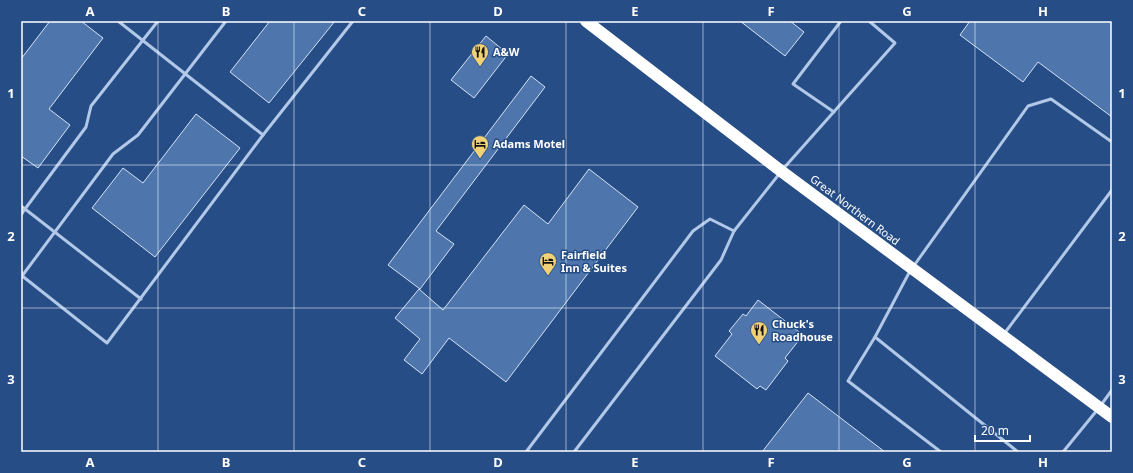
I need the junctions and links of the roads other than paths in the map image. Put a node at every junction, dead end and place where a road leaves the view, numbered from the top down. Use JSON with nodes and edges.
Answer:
{"nodes":[{"id":1,"x":118,"y":21,"type":"edge"},
{"id":2,"x":158,"y":21,"type":"edge"},
{"id":3,"x":226,"y":21,"type":"edge"},
{"id":4,"x":353,"y":21,"type":"edge"},
{"id":5,"x":586,"y":21,"type":"edge"},
{"id":6,"x":841,"y":21,"type":"edge"},
{"id":7,"x":869,"y":21,"type":"edge"},
{"id":8,"x":143,"y":40,"type":"junction"},
{"id":9,"x":186,"y":74,"type":"junction"},
{"id":10,"x":834,"y":112,"type":"junction"},
{"id":11,"x":263,"y":135,"type":"junction"},
{"id":12,"x":1112,"y":142,"type":"edge"},
{"id":13,"x":781,"y":171,"type":"junction"},
{"id":14,"x":1112,"y":190,"type":"edge"},
{"id":15,"x":21,"y":206,"type":"edge"},
{"id":16,"x":25,"y":209,"type":"junction"},
{"id":17,"x":21,"y":215,"type":"edge"},
{"id":18,"x":734,"y":231,"type":"junction"},
{"id":19,"x":54,"y":233,"type":"junction"},
{"id":20,"x":912,"y":268,"type":"junction"},
{"id":21,"x":22,"y":276,"type":"edge"},
{"id":22,"x":141,"y":299,"type":"junction"},
{"id":23,"x":1003,"y":335,"type":"junction"},
{"id":24,"x":875,"y":337,"type":"junction"},
{"id":25,"x":1112,"y":390,"type":"edge"},
{"id":26,"x":1099,"y":407,"type":"junction"},
{"id":27,"x":1112,"y":417,"type":"edge"},
{"id":28,"x":526,"y":452,"type":"edge"},
{"id":29,"x":574,"y":452,"type":"edge"},
{"id":30,"x":941,"y":452,"type":"edge"},
{"id":31,"x":1018,"y":452,"type":"edge"},
{"id":32,"x":1063,"y":452,"type":"edge"}],
"edges":[{"from":1,"to":8,"type":"lane"},
{"from":2,"to":8,"type":"lane"},
{"from":3,"to":9,"type":"lane"},
{"from":4,"to":11,"type":"lane"},
{"from":5,"to":13,"type":"highway","name":"Great Northern Road"},
{"from":6,"to":10,"type":"lane"},
{"from":7,"to":10,"type":"lane"},
{"from":8,"to":9,"type":"lane"},
{"from":8,"to":16,"type":"lane"},
{"from":9,"to":11,"type":"lane"},
{"from":9,"to":19,"type":"lane"},
{"from":10,"to":13,"type":"lane"},
{"from":11,"to":22,"type":"lane"},
{"from":12,"to":20,"type":"lane"},
{"from":13,"to":18,"type":"lane"},
{"from":13,"to":20,"type":"highway","name":"Great Northern Road"},
{"from":14,"to":23,"type":"lane"},
{"from":15,"to":16,"type":"lane"},
{"from":16,"to":17,"type":"lane"},
{"from":16,"to":19,"type":"lane"},
{"from":18,"to":28,"type":"lane"},
{"from":18,"to":29,"type":"lane"},
{"from":19,"to":21,"type":"lane"},
{"from":19,"to":22,"type":"lane"},
{"from":20,"to":23,"type":"highway","name":"Great Northern Road"},
{"from":20,"to":24,"type":"lane"},
{"from":21,"to":22,"type":"lane"},
{"from":23,"to":26,"type":"highway","name":"Great Northern Road"},
{"from":24,"to":30,"type":"lane"},
{"from":24,"to":31,"type":"lane"},
{"from":25,"to":26,"type":"lane"},
{"from":26,"to":27,"type":"highway","name":"Great Northern Road"},
{"from":26,"to":32,"type":"lane"}]}
